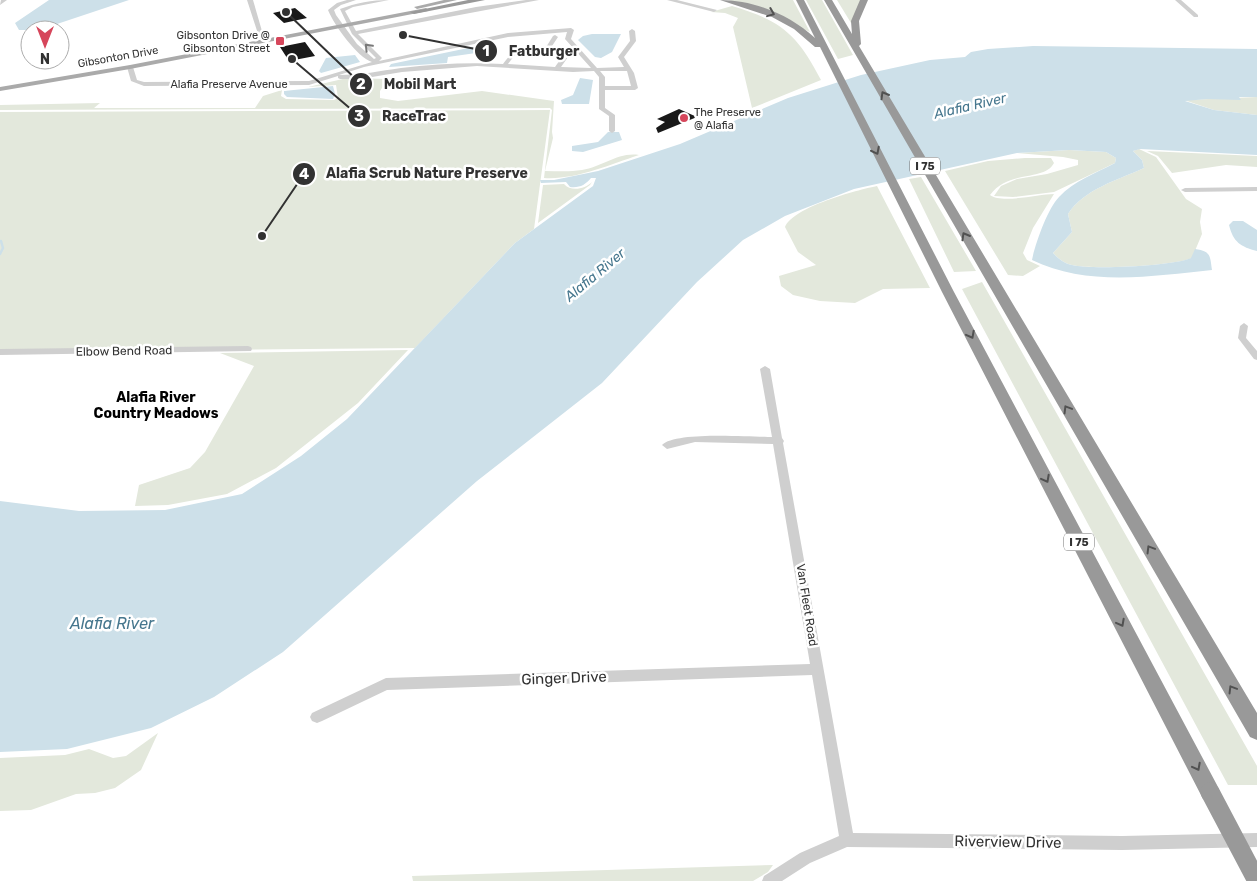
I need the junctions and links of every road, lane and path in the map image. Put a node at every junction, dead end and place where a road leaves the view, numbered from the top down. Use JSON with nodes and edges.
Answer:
{"nodes":[{"id":1,"x":4,"y":0,"type":"edge"},
{"id":2,"x":250,"y":0,"type":"edge"},
{"id":3,"x":354,"y":0,"type":"edge"},
{"id":4,"x":370,"y":0,"type":"edge"},
{"id":5,"x":386,"y":0,"type":"edge"},
{"id":6,"x":454,"y":0,"type":"edge"},
{"id":7,"x":475,"y":0,"type":"edge"},
{"id":8,"x":481,"y":0,"type":"edge"},
{"id":9,"x":536,"y":0,"type":"edge"},
{"id":10,"x":670,"y":0,"type":"edge"},
{"id":11,"x":724,"y":0,"type":"edge"},
{"id":12,"x":800,"y":0,"type":"edge"},
{"id":13,"x":828,"y":0,"type":"edge"},
{"id":14,"x":864,"y":0,"type":"edge"},
{"id":15,"x":1178,"y":0,"type":"edge"},
{"id":16,"x":0,"y":3,"type":"edge"},
{"id":17,"x":345,"y":8,"type":"junction"},
{"id":18,"x":714,"y":10,"type":"dead end"},
{"id":19,"x":414,"y":12,"type":"junction"},
{"id":20,"x":1196,"y":16,"type":"dead end"},
{"id":21,"x":349,"y":23,"type":"junction"},
{"id":22,"x":338,"y":25,"type":"junction"},
{"id":23,"x":632,"y":31,"type":"dead end"},
{"id":24,"x":354,"y":33,"type":"junction"},
{"id":25,"x":262,"y":37,"type":"junction"},
{"id":26,"x":555,"y":37,"type":"dead end"},
{"id":27,"x":859,"y":52,"type":"junction"},
{"id":28,"x":545,"y":53,"type":"junction"},
{"id":29,"x":828,"y":57,"type":"junction"},
{"id":30,"x":376,"y":62,"type":"junction"},
{"id":31,"x":129,"y":65,"type":"junction"},
{"id":32,"x":505,"y":66,"type":"junction"},
{"id":33,"x":557,"y":69,"type":"junction"},
{"id":34,"x":627,"y":69,"type":"junction"},
{"id":35,"x":598,"y":71,"type":"junction"},
{"id":36,"x":342,"y":73,"type":"junction"},
{"id":37,"x":334,"y":76,"type":"junction"},
{"id":38,"x":375,"y":76,"type":"junction"},
{"id":39,"x":0,"y":84,"type":"edge"},
{"id":40,"x":604,"y":88,"type":"junction"},
{"id":41,"x":0,"y":89,"type":"edge"},
{"id":42,"x":612,"y":131,"type":"dead end"},
{"id":43,"x":1186,"y":190,"type":"dead end"},
{"id":44,"x":1257,"y":190,"type":"edge"},
{"id":45,"x":1244,"y":326,"type":"dead end"},
{"id":46,"x":248,"y":349,"type":"dead end"},
{"id":47,"x":0,"y":352,"type":"edge"},
{"id":48,"x":1257,"y":357,"type":"edge"},
{"id":49,"x":765,"y":369,"type":"dead end"},
{"id":50,"x":779,"y":441,"type":"junction"},
{"id":51,"x":667,"y":445,"type":"dead end"},
{"id":52,"x":818,"y":669,"type":"junction"},
{"id":53,"x":317,"y":717,"type":"dead end"},
{"id":54,"x":1257,"y":731,"type":"edge"},
{"id":55,"x":847,"y":840,"type":"junction"},
{"id":56,"x":1257,"y":840,"type":"edge"},
{"id":57,"x":769,"y":881,"type":"edge"},
{"id":58,"x":1257,"y":881,"type":"edge"}],
"edges":[{"from":1,"to":16,"type":"street"},
{"from":2,"to":25,"type":"street"},
{"from":3,"to":22,"type":"street"},
{"from":4,"to":17,"type":"street"},
{"from":5,"to":17,"type":"street"},
{"from":6,"to":21,"type":"main road","name":"Gibsonton Drive"},
{"from":7,"to":19,"type":"main road","name":"Gibsonton Drive"},
{"from":8,"to":19,"type":"highway"},
{"from":9,"to":24,"type":"street"},
{"from":10,"to":18,"type":"street"},
{"from":11,"to":29,"type":"highway","one_way":true},
{"from":12,"to":29,"type":"highway","number":"I 75"},
{"from":13,"to":27,"type":"highway","number":"I 75"},
{"from":14,"to":27,"type":"highway"},
{"from":15,"to":20,"type":"street"},
{"from":17,"to":21,"type":"street"},
{"from":19,"to":21,"type":"main road","name":"Gibsonton Drive"},
{"from":21,"to":22,"type":"main road","name":"Gibsonton Drive"},
{"from":21,"to":24,"type":"street"},
{"from":22,"to":25,"type":"main road","name":"Gibsonton Drive"},
{"from":22,"to":30,"type":"street"},
{"from":22,"to":31,"type":"main road","name":"Gibsonton Drive"},
{"from":23,"to":34,"type":"street"},
{"from":30,"to":24,"type":"street","one_way":true},
{"from":25,"to":31,"type":"main road","name":"Gibsonton Drive"},
{"from":26,"to":28,"type":"street"},
{"from":54,"to":27,"type":"highway","number":"I 75","one_way":true},
{"from":28,"to":32,"type":"street"},
{"from":28,"to":33,"type":"street"},
{"from":29,"to":58,"type":"highway","number":"I 75","one_way":true,"bridge":true},
{"from":30,"to":35,"type":"street","name":"Alafia Preserve Avenue"},
{"from":30,"to":36,"type":"street","name":"Alafia Preserve Avenue"},
{"from":31,"to":37,"type":"street","name":"Alafia Preserve Avenue"},
{"from":31,"to":39,"type":"main road","name":"Gibsonton Drive"},
{"from":31,"to":41,"type":"main road"},
{"from":32,"to":33,"type":"street"},
{"from":32,"to":38,"type":"street"},
{"from":33,"to":35,"type":"street"},
{"from":34,"to":35,"type":"street"},
{"from":34,"to":40,"type":"street"},
{"from":35,"to":40,"type":"street"},
{"from":36,"to":37,"type":"street","name":"Alafia Preserve Avenue"},
{"from":36,"to":38,"type":"street"},
{"from":37,"to":38,"type":"street"},
{"from":40,"to":42,"type":"street"},
{"from":43,"to":44,"type":"street"},
{"from":45,"to":48,"type":"street"},
{"from":46,"to":47,"type":"street","name":"Elbow Bend Road"},
{"from":49,"to":50,"type":"street","name":"Van Fleet Road"},
{"from":50,"to":51,"type":"street"},
{"from":50,"to":52,"type":"street","name":"Van Fleet Road"},
{"from":52,"to":53,"type":"street","name":"Ginger Drive"},
{"from":52,"to":55,"type":"street","name":"Van Fleet Road"},
{"from":55,"to":56,"type":"street","name":"Riverview Drive"},
{"from":55,"to":57,"type":"street","name":"Riverview Drive"}]}
